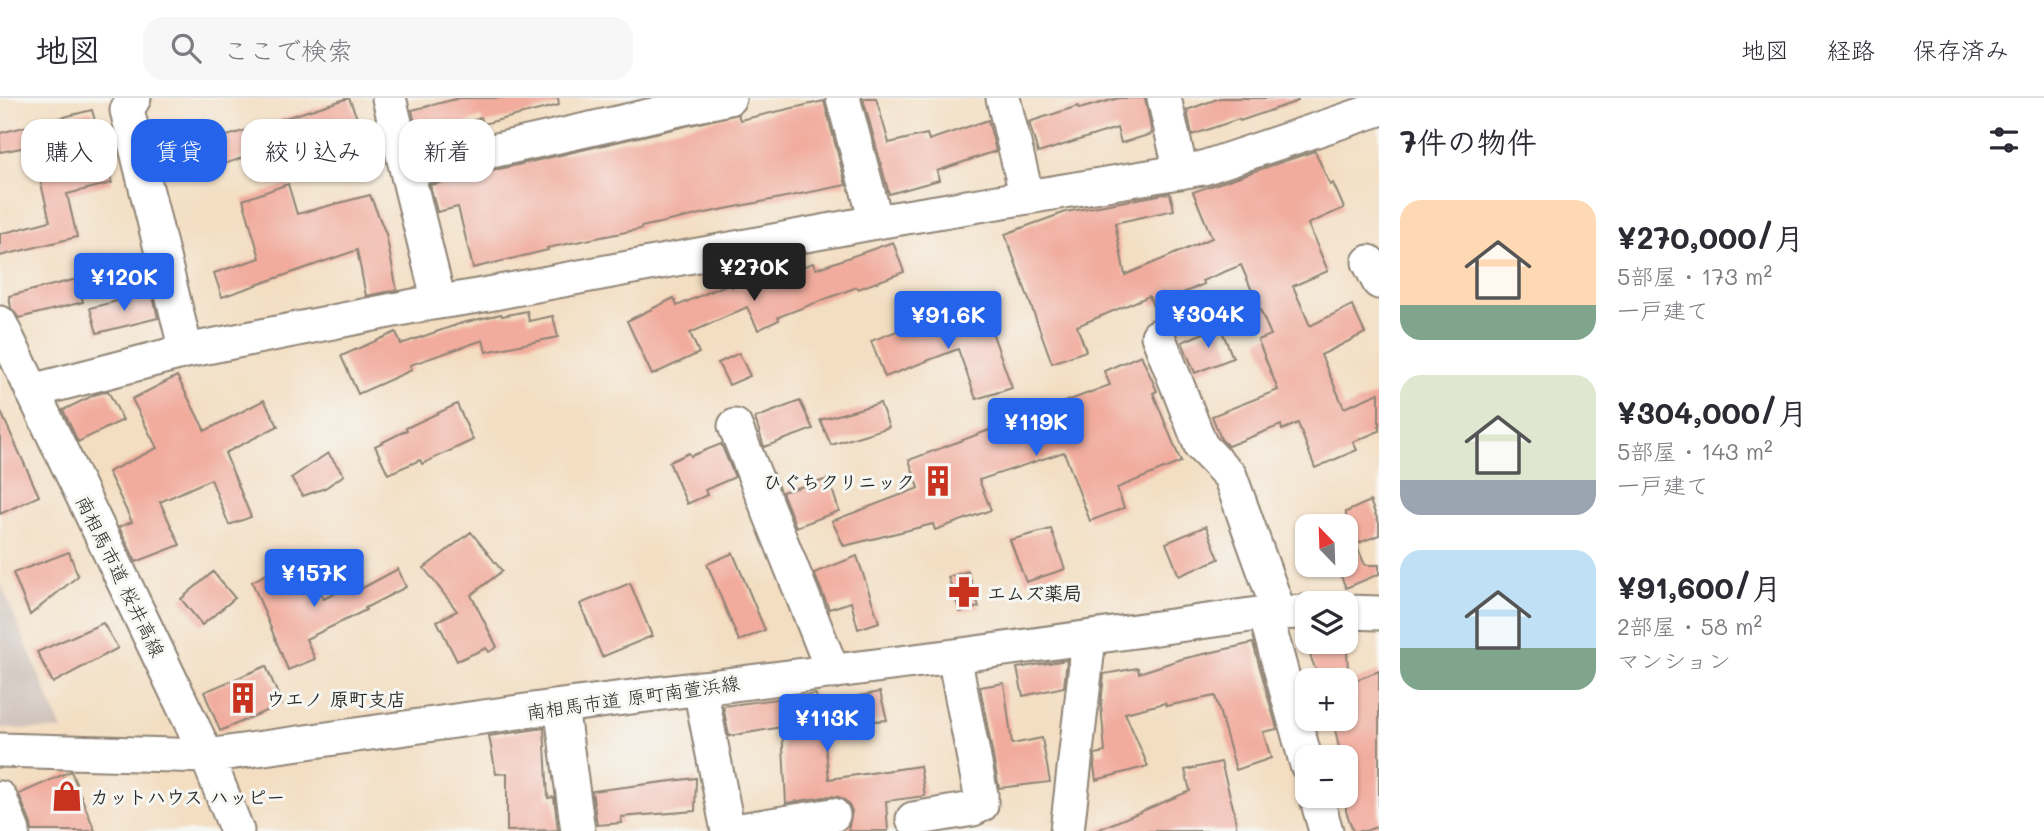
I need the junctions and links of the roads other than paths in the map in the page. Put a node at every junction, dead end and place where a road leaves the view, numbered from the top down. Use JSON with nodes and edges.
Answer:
{"nodes":[{"id":1,"x":134,"y":98,"type":"edge"},
{"id":2,"x":389,"y":98,"type":"edge"},
{"id":3,"x":729,"y":98,"type":"edge"},
{"id":4,"x":844,"y":98,"type":"edge"},
{"id":5,"x":1003,"y":98,"type":"edge"},
{"id":6,"x":1164,"y":98,"type":"edge"},
{"id":7,"x":1379,"y":109,"type":"edge"},
{"id":8,"x":399,"y":138,"type":"edge"},
{"id":9,"x":495,"y":150,"type":"edge"},
{"id":10,"x":1181,"y":172,"type":"junction"},
{"id":11,"x":410,"y":182,"type":"edge"},
{"id":12,"x":1027,"y":197,"type":"junction"},
{"id":13,"x":876,"y":222,"type":"junction"},
{"id":14,"x":439,"y":302,"type":"junction"},
{"id":15,"x":0,"y":323,"type":"edge"},
{"id":16,"x":1157,"y":336,"type":"dead end"},
{"id":17,"x":186,"y":351,"type":"junction"},
{"id":18,"x":32,"y":391,"type":"junction"},
{"id":19,"x":735,"y":426,"type":"dead end"},
{"id":20,"x":1284,"y":612,"type":"edge"},
{"id":21,"x":1358,"y":612,"type":"edge"},
{"id":22,"x":1379,"y":613,"type":"edge"},
{"id":23,"x":1089,"y":638,"type":"junction"},
{"id":24,"x":954,"y":656,"type":"junction"},
{"id":25,"x":833,"y":672,"type":"junction"},
{"id":26,"x":700,"y":688,"type":"junction"},
{"id":27,"x":561,"y":706,"type":"junction"},
{"id":28,"x":1304,"y":745,"type":"edge"},
{"id":29,"x":0,"y":750,"type":"edge"},
{"id":30,"x":207,"y":756,"type":"junction"},
{"id":31,"x":0,"y":799,"type":"edge"},
{"id":32,"x":1319,"y":808,"type":"edge"},
{"id":33,"x":833,"y":815,"type":"dead end"},
{"id":34,"x":914,"y":819,"type":"dead end"},
{"id":35,"x":13,"y":831,"type":"edge"},
{"id":36,"x":237,"y":831,"type":"edge"},
{"id":37,"x":578,"y":831,"type":"edge"},
{"id":38,"x":731,"y":831,"type":"edge"},
{"id":39,"x":1067,"y":831,"type":"edge"},
{"id":40,"x":1326,"y":831,"type":"edge"}],
"edges":[{"from":1,"to":17,"type":"street"},
{"from":2,"to":8,"type":"street"},
{"from":3,"to":9,"type":"street"},
{"from":4,"to":13,"type":"street"},
{"from":5,"to":12,"type":"street"},
{"from":6,"to":10,"type":"street"},
{"from":7,"to":10,"type":"street"},
{"from":10,"to":12,"type":"street"},
{"from":11,"to":14,"type":"street"},
{"from":12,"to":13,"type":"street"},
{"from":13,"to":14,"type":"street"},
{"from":14,"to":17,"type":"street"},
{"from":15,"to":18,"type":"street","name":"南相馬市道 桜井高線"},
{"from":16,"to":20,"type":"street"},
{"from":17,"to":18,"type":"street"},
{"from":18,"to":30,"type":"street","name":"南相馬市道 桜井高線"},
{"from":19,"to":25,"type":"street"},
{"from":20,"to":23,"type":"street","name":"南相馬市道 原町南萱浜線"},
{"from":20,"to":28,"type":"street"},
{"from":21,"to":22,"type":"street"},
{"from":23,"to":24,"type":"street","name":"南相馬市道 原町南萱浜線"},
{"from":23,"to":39,"type":"street"},
{"from":24,"to":25,"type":"street","name":"南相馬市道 原町南萱浜線"},
{"from":24,"to":34,"type":"street"},
{"from":25,"to":26,"type":"street","name":"南相馬市道 原町南萱浜線"},
{"from":26,"to":27,"type":"street","name":"南相馬市道 原町南萱浜線"},
{"from":26,"to":38,"type":"street"},
{"from":27,"to":30,"type":"street","name":"南相馬市道 原町南萱浜線"},
{"from":27,"to":37,"type":"street"},
{"from":29,"to":30,"type":"street","name":"南相馬市道 原町南萱浜線"},
{"from":30,"to":36,"type":"street","name":"南相馬市道 桜井高線"},
{"from":31,"to":35,"type":"street"},
{"from":32,"to":40,"type":"street"},
{"from":33,"to":38,"type":"street"}]}
